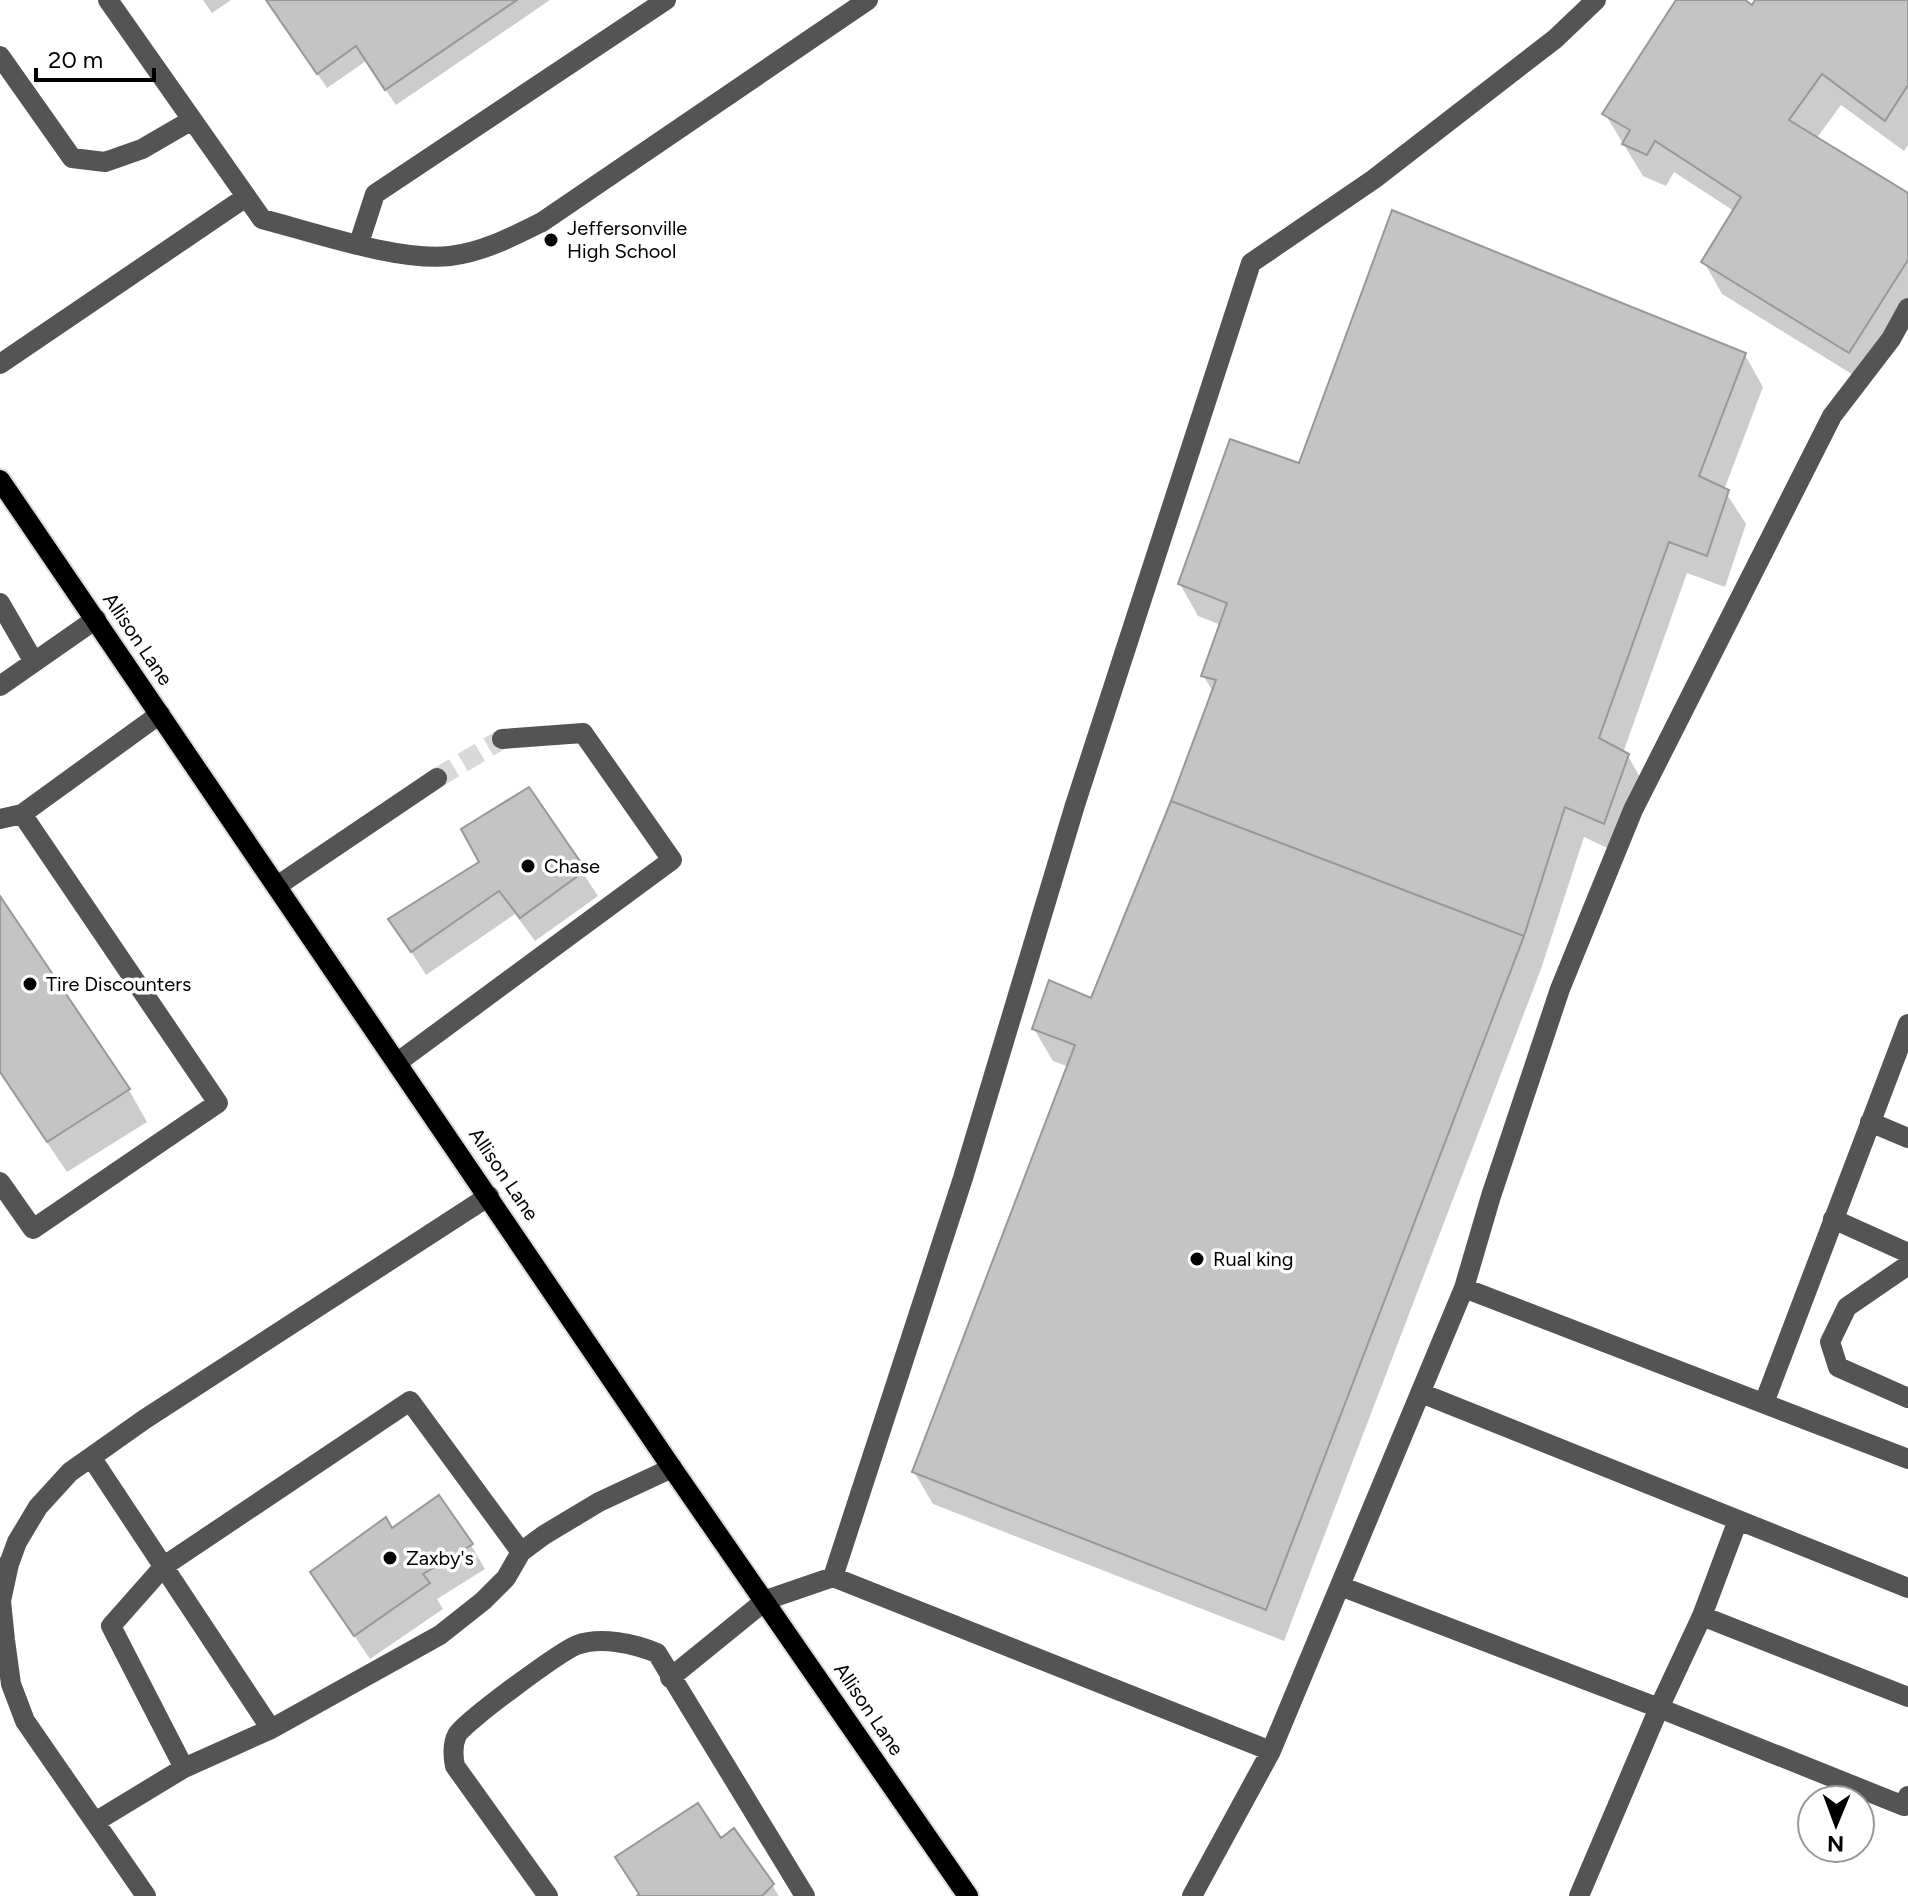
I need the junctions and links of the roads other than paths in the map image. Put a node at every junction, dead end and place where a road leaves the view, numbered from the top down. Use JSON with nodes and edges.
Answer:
{"nodes":[{"id":1,"x":108,"y":0,"type":"edge"},
{"id":2,"x":666,"y":0,"type":"edge"},
{"id":3,"x":868,"y":0,"type":"edge"},
{"id":4,"x":1596,"y":0,"type":"edge"},
{"id":5,"x":0,"y":56,"type":"edge"},
{"id":6,"x":192,"y":120,"type":"junction"},
{"id":7,"x":246,"y":197,"type":"junction"},
{"id":8,"x":359,"y":243,"type":"junction"},
{"id":9,"x":1908,"y":308,"type":"edge"},
{"id":10,"x":1899,"y":342,"type":"edge"},
{"id":11,"x":0,"y":364,"type":"edge"},
{"id":12,"x":3,"y":492,"type":"edge"},
{"id":13,"x":0,"y":603,"type":"edge"},
{"id":14,"x":96,"y":619,"type":"junction"},
{"id":15,"x":34,"y":662,"type":"junction"},
{"id":16,"x":0,"y":686,"type":"edge"},
{"id":17,"x":160,"y":714,"type":"junction"},
{"id":18,"x":502,"y":739,"type":"tunnel mouth"},
{"id":19,"x":437,"y":778,"type":"tunnel mouth"},
{"id":20,"x":22,"y":814,"type":"junction"},
{"id":21,"x":0,"y":819,"type":"edge"},
{"id":22,"x":277,"y":886,"type":"junction"},
{"id":23,"x":1908,"y":1024,"type":"edge"},
{"id":24,"x":398,"y":1062,"type":"junction"},
{"id":25,"x":1870,"y":1122,"type":"junction"},
{"id":26,"x":1908,"y":1138,"type":"edge"},
{"id":27,"x":0,"y":1182,"type":"edge"},
{"id":28,"x":489,"y":1196,"type":"junction"},
{"id":29,"x":1833,"y":1219,"type":"junction"},
{"id":30,"x":1908,"y":1253,"type":"edge"},
{"id":31,"x":1908,"y":1265,"type":"edge"},
{"id":32,"x":1464,"y":1288,"type":"junction"},
{"id":33,"x":1421,"y":1393,"type":"junction"},
{"id":34,"x":1908,"y":1398,"type":"edge"},
{"id":35,"x":1764,"y":1403,"type":"junction"},
{"id":36,"x":91,"y":1457,"type":"junction"},
{"id":37,"x":1908,"y":1459,"type":"edge"},
{"id":38,"x":672,"y":1468,"type":"junction"},
{"id":39,"x":1738,"y":1520,"type":"junction"},
{"id":40,"x":521,"y":1552,"type":"junction"},
{"id":41,"x":5,"y":1566,"type":"edge"},
{"id":42,"x":164,"y":1566,"type":"junction"},
{"id":43,"x":833,"y":1577,"type":"junction"},
{"id":44,"x":1340,"y":1586,"type":"junction"},
{"id":45,"x":1908,"y":1588,"type":"edge"},
{"id":46,"x":766,"y":1600,"type":"junction"},
{"id":47,"x":1702,"y":1616,"type":"junction"},
{"id":48,"x":670,"y":1678,"type":"junction"},
{"id":49,"x":1908,"y":1697,"type":"edge"},
{"id":50,"x":1659,"y":1708,"type":"junction"},
{"id":51,"x":271,"y":1729,"type":"junction"},
{"id":52,"x":1271,"y":1751,"type":"junction"},
{"id":53,"x":184,"y":1768,"type":"junction"},
{"id":54,"x":1908,"y":1796,"type":"edge"},
{"id":55,"x":95,"y":1822,"type":"junction"},
{"id":56,"x":146,"y":1896,"type":"edge"},
{"id":57,"x":548,"y":1896,"type":"edge"},
{"id":58,"x":805,"y":1896,"type":"edge"},
{"id":59,"x":968,"y":1896,"type":"edge"},
{"id":60,"x":1192,"y":1896,"type":"edge"},
{"id":61,"x":1579,"y":1896,"type":"edge"}],
"edges":[{"from":1,"to":6,"type":"lane"},
{"from":2,"to":8,"type":"lane"},
{"from":3,"to":8,"type":"lane"},
{"from":4,"to":43,"type":"lane"},
{"from":5,"to":6,"type":"lane"},
{"from":6,"to":7,"type":"lane"},
{"from":7,"to":8,"type":"lane"},
{"from":7,"to":11,"type":"lane"},
{"from":9,"to":10,"type":"lane"},
{"from":10,"to":32,"type":"lane"},
{"from":12,"to":14,"type":"main road","name":"Allison Lane"},
{"from":13,"to":15,"type":"lane"},
{"from":14,"to":15,"type":"lane"},
{"from":14,"to":17,"type":"main road","name":"Allison Lane"},
{"from":15,"to":16,"type":"lane"},
{"from":17,"to":20,"type":"lane"},
{"from":17,"to":22,"type":"main road","name":"Allison Lane"},
{"from":18,"to":24,"type":"lane"},
{"from":19,"to":22,"type":"lane"},
{"from":20,"to":21,"type":"lane"},
{"from":20,"to":27,"type":"lane"},
{"from":22,"to":24,"type":"main road","name":"Allison Lane"},
{"from":23,"to":25,"type":"lane"},
{"from":24,"to":28,"type":"main road","name":"Allison Lane"},
{"from":25,"to":26,"type":"lane"},
{"from":25,"to":29,"type":"lane"},
{"from":28,"to":36,"type":"lane"},
{"from":28,"to":38,"type":"main road","name":"Allison Lane"},
{"from":29,"to":30,"type":"lane"},
{"from":29,"to":35,"type":"lane"},
{"from":31,"to":34,"type":"lane"},
{"from":32,"to":33,"type":"lane"},
{"from":32,"to":35,"type":"lane"},
{"from":33,"to":39,"type":"lane"},
{"from":33,"to":44,"type":"lane"},
{"from":35,"to":37,"type":"lane"},
{"from":36,"to":41,"type":"lane"},
{"from":36,"to":42,"type":"lane"},
{"from":38,"to":40,"type":"lane"},
{"from":38,"to":46,"type":"main road","name":"Allison Lane"},
{"from":39,"to":45,"type":"lane"},
{"from":39,"to":47,"type":"lane"},
{"from":40,"to":42,"type":"lane"},
{"from":40,"to":51,"type":"lane"},
{"from":41,"to":55,"type":"lane"},
{"from":42,"to":51,"type":"lane"},
{"from":42,"to":53,"type":"lane"},
{"from":43,"to":46,"type":"lane"},
{"from":43,"to":52,"type":"lane"},
{"from":44,"to":50,"type":"lane"},
{"from":44,"to":52,"type":"lane"},
{"from":46,"to":48,"type":"lane"},
{"from":46,"to":59,"type":"main road","name":"Allison Lane"},
{"from":47,"to":49,"type":"lane"},
{"from":47,"to":50,"type":"lane"},
{"from":48,"to":57,"type":"lane"},
{"from":48,"to":58,"type":"lane"},
{"from":50,"to":54,"type":"lane"},
{"from":50,"to":61,"type":"lane"},
{"from":51,"to":53,"type":"lane"},
{"from":52,"to":60,"type":"lane"},
{"from":53,"to":55,"type":"lane"},
{"from":55,"to":56,"type":"lane"}]}
